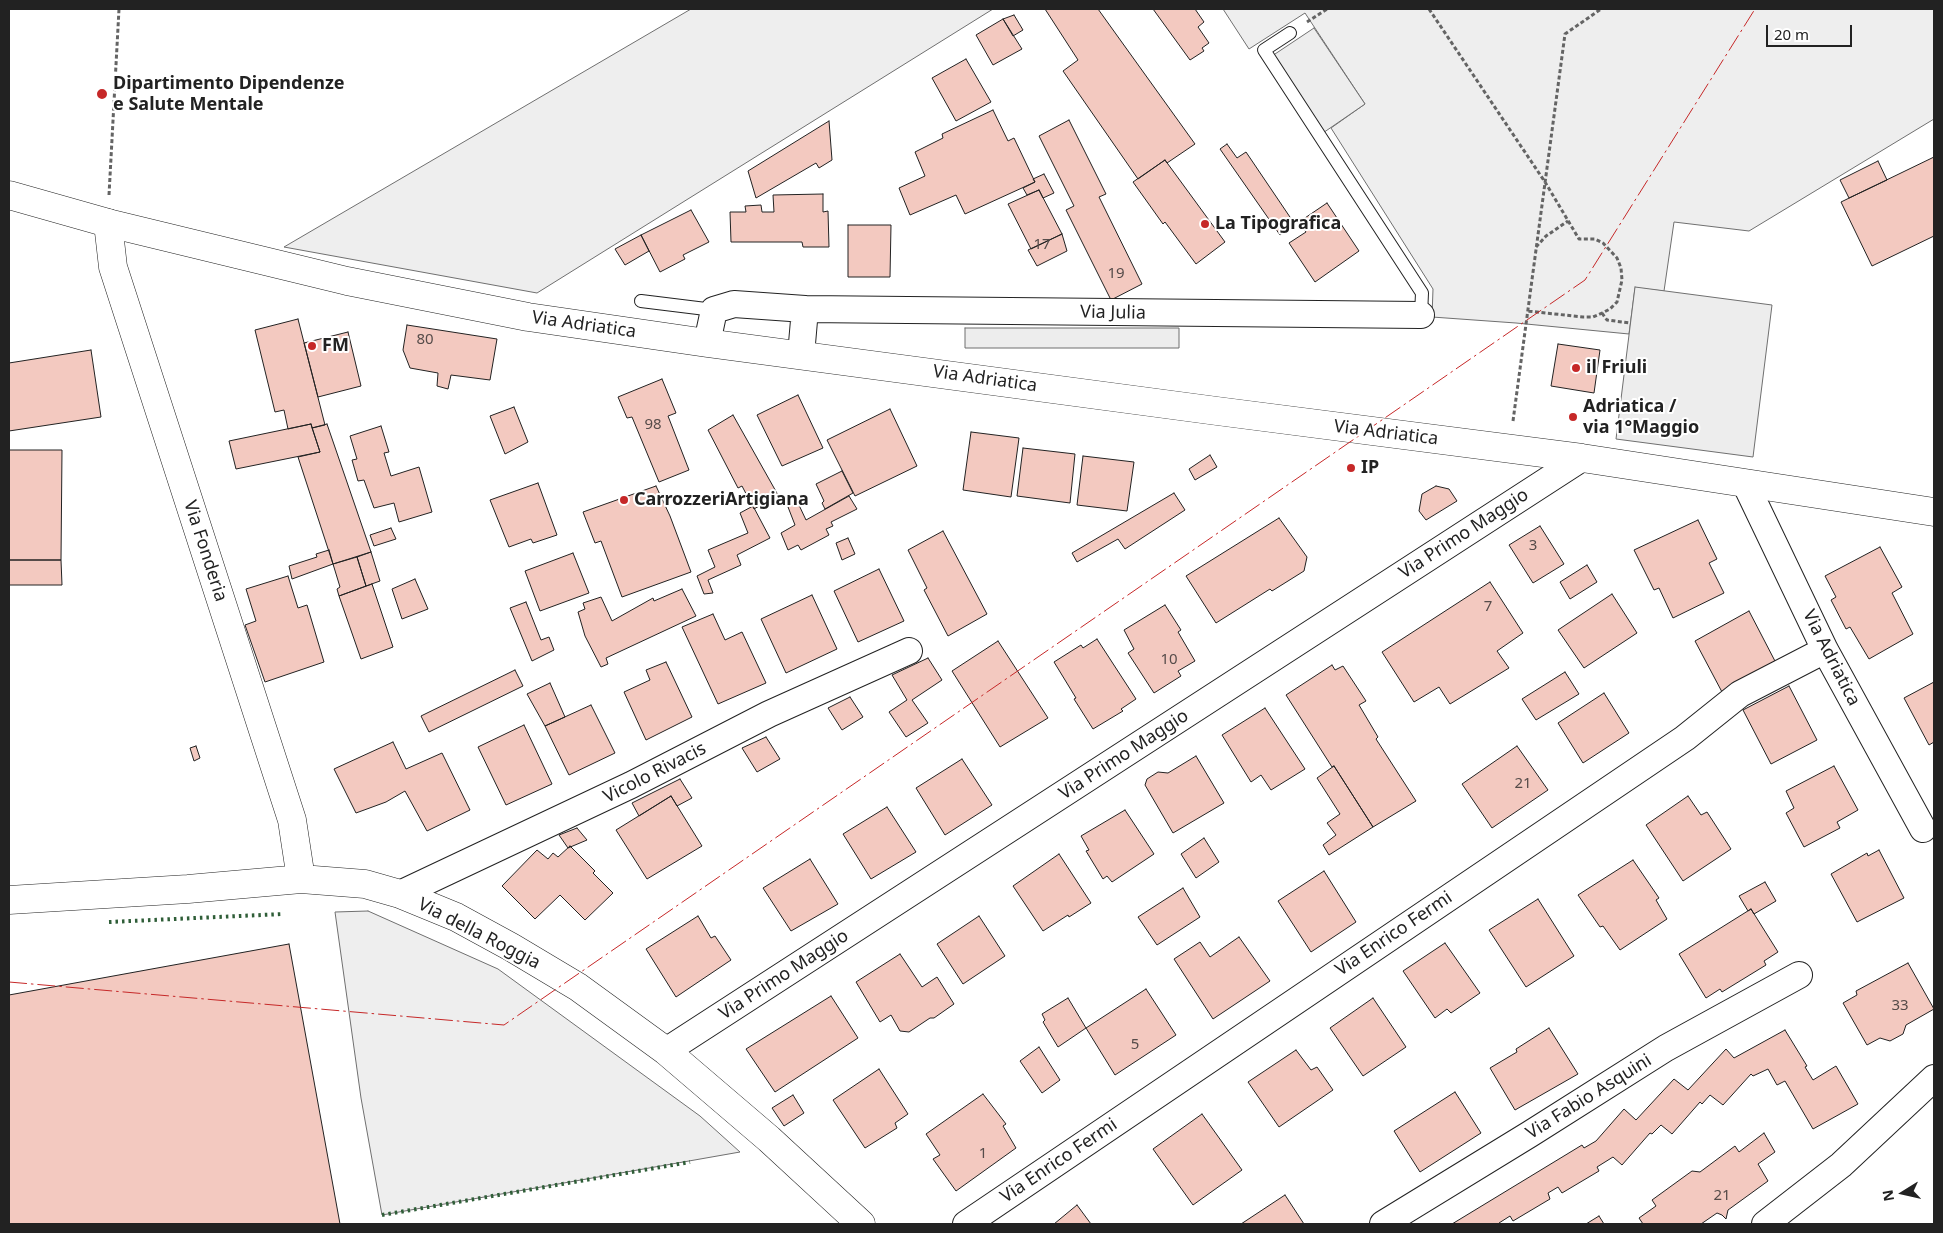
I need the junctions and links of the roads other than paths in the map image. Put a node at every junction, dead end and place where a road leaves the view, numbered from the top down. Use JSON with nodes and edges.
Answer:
{"nodes":[{"id":1,"x":1290,"y":33,"type":"dead end"},
{"id":2,"x":9,"y":195,"type":"edge"},
{"id":3,"x":108,"y":223,"type":"junction"},
{"id":4,"x":641,"y":301,"type":"dead end"},
{"id":5,"x":805,"y":309,"type":"junction"},
{"id":6,"x":714,"y":310,"type":"junction"},
{"id":7,"x":1421,"y":315,"type":"joint"},
{"id":8,"x":707,"y":343,"type":"junction"},
{"id":9,"x":801,"y":355,"type":"junction"},
{"id":10,"x":1582,"y":458,"type":"junction"},
{"id":11,"x":1745,"y":483,"type":"junction"},
{"id":12,"x":1934,"y":512,"type":"edge"},
{"id":13,"x":1825,"y":650,"type":"junction"},
{"id":14,"x":908,"y":651,"type":"dead end"},
{"id":15,"x":1924,"y":829,"type":"dead end"},
{"id":16,"x":301,"y":880,"type":"junction"},
{"id":17,"x":400,"y":894,"type":"junction"},
{"id":18,"x":9,"y":900,"type":"edge"},
{"id":19,"x":1799,"y":976,"type":"dead end"},
{"id":20,"x":666,"y":1052,"type":"junction"},
{"id":21,"x":1934,"y":1078,"type":"edge"},
{"id":22,"x":861,"y":1224,"type":"edge"},
{"id":23,"x":966,"y":1224,"type":"edge"},
{"id":24,"x":1383,"y":1224,"type":"edge"},
{"id":25,"x":1765,"y":1224,"type":"edge"}],
"edges":[{"from":1,"to":7,"type":"lane"},
{"from":2,"to":3,"type":"main road","name":"Via Adriatica"},
{"from":3,"to":8,"type":"main road","name":"Via Adriatica"},
{"from":3,"to":16,"type":"main road","name":"Via Fonderia"},
{"from":4,"to":6,"type":"lane","name":"Via Julia"},
{"from":5,"to":6,"type":"street","name":"Via Julia"},
{"from":5,"to":7,"type":"street","name":"Via Julia"},
{"from":5,"to":9,"type":"street"},
{"from":6,"to":8,"type":"street"},
{"from":8,"to":9,"type":"main road","name":"Via Adriatica"},
{"from":9,"to":10,"type":"main road","name":"Via Adriatica"},
{"from":10,"to":11,"type":"main road","name":"Via Adriatica"},
{"from":10,"to":20,"type":"street","name":"Via Primo Maggio"},
{"from":11,"to":12,"type":"main road","name":"Via Adriatica"},
{"from":11,"to":13,"type":"street","name":"Via Adriatica"},
{"from":13,"to":15,"type":"street","name":"Via Adriatica"},
{"from":13,"to":23,"type":"street","name":"Via Enrico Fermi"},
{"from":14,"to":17,"type":"street","name":"Vicolo Rivacis"},
{"from":16,"to":17,"type":"main road","name":"Via della Roggia"},
{"from":16,"to":18,"type":"main road","name":"Via della Roggia"},
{"from":17,"to":20,"type":"main road","name":"Via della Roggia"},
{"from":19,"to":24,"type":"street","name":"Via Fabio Asquini"},
{"from":20,"to":22,"type":"main road","name":"Via della Roggia"},
{"from":21,"to":25,"type":"street"}]}
